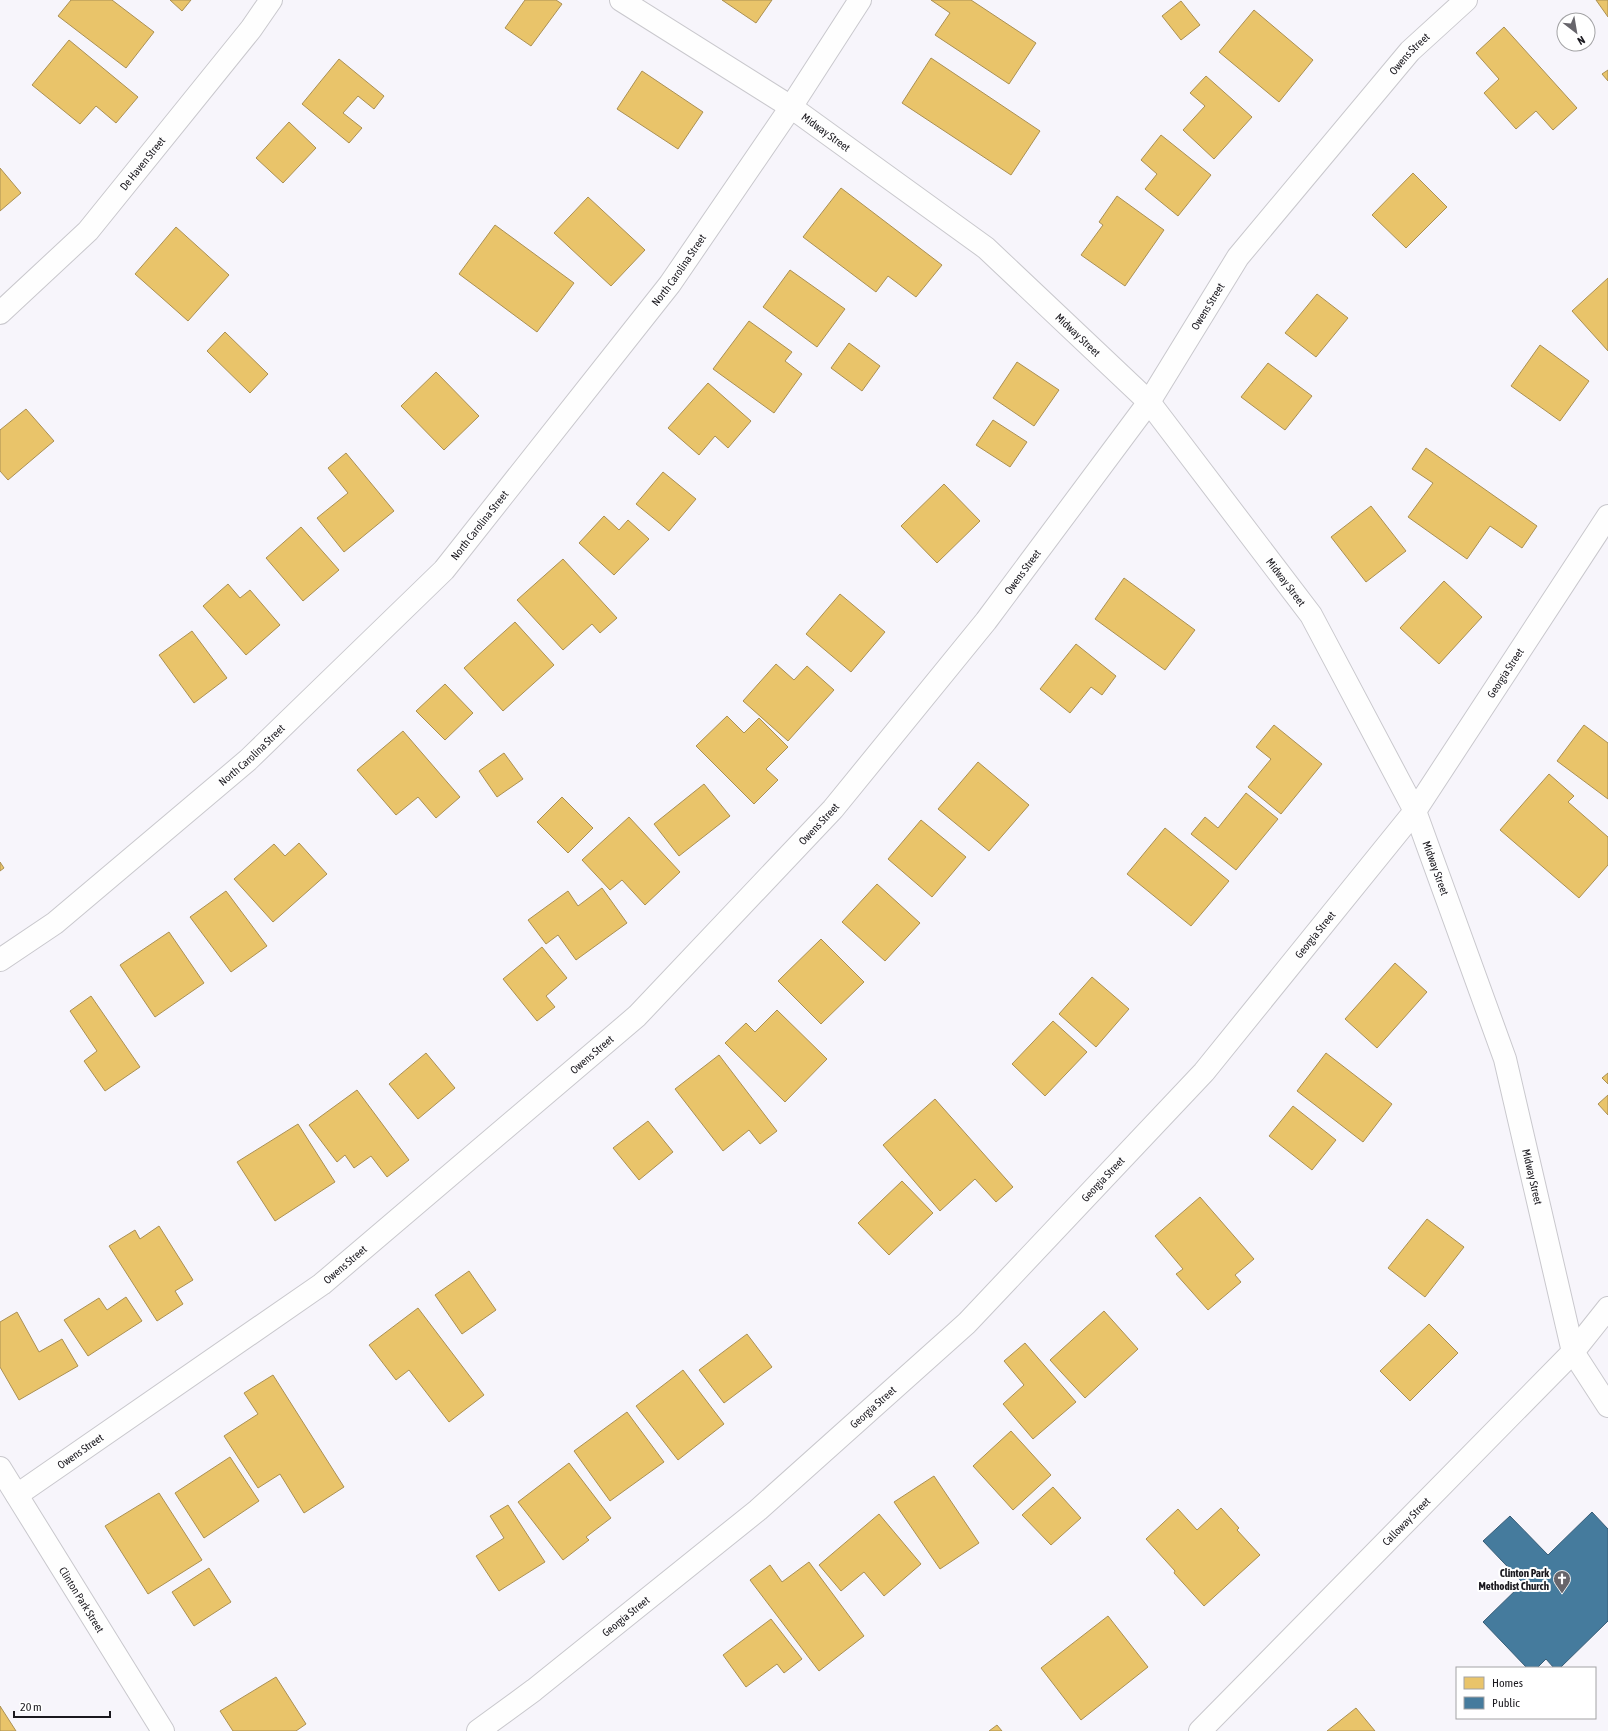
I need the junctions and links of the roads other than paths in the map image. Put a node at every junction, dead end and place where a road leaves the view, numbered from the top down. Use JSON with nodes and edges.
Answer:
{"nodes":[{"id":1,"x":271,"y":0,"type":"edge"},
{"id":2,"x":621,"y":0,"type":"edge"},
{"id":3,"x":860,"y":0,"type":"edge"},
{"id":4,"x":1466,"y":0,"type":"edge"},
{"id":5,"x":791,"y":107,"type":"junction"},
{"id":6,"x":0,"y":313,"type":"edge"},
{"id":7,"x":1149,"y":402,"type":"junction"},
{"id":8,"x":1608,"y":516,"type":"edge"},
{"id":9,"x":1415,"y":811,"type":"junction"},
{"id":10,"x":0,"y":960,"type":"edge"},
{"id":11,"x":1608,"y":1308,"type":"edge"},
{"id":12,"x":1573,"y":1352,"type":"junction"},
{"id":13,"x":1608,"y":1406,"type":"edge"},
{"id":14,"x":0,"y":1468,"type":"edge"},
{"id":15,"x":17,"y":1495,"type":"junction"},
{"id":16,"x":163,"y":1731,"type":"edge"},
{"id":17,"x":478,"y":1731,"type":"edge"},
{"id":18,"x":1200,"y":1731,"type":"edge"}],
"edges":[{"from":1,"to":6,"type":"street","name":"De Haven Street"},
{"from":2,"to":5,"type":"street","name":"Midway Street"},
{"from":3,"to":5,"type":"street","name":"North Carolina Street"},
{"from":4,"to":7,"type":"street","name":"Owens Street"},
{"from":5,"to":7,"type":"street","name":"Midway Street"},
{"from":5,"to":10,"type":"street","name":"North Carolina Street"},
{"from":7,"to":9,"type":"street","name":"Midway Street"},
{"from":7,"to":15,"type":"street","name":"Owens Street"},
{"from":8,"to":9,"type":"street","name":"Georgia Street"},
{"from":9,"to":12,"type":"street","name":"Midway Street"},
{"from":9,"to":17,"type":"street","name":"Georgia Street"},
{"from":11,"to":12,"type":"street","name":"Calloway Street"},
{"from":12,"to":13,"type":"street","name":"Midway Street"},
{"from":12,"to":18,"type":"street","name":"Calloway Street"},
{"from":14,"to":15,"type":"street","name":"Clinton Park Street"},
{"from":15,"to":16,"type":"street","name":"Clinton Park Street"}]}
